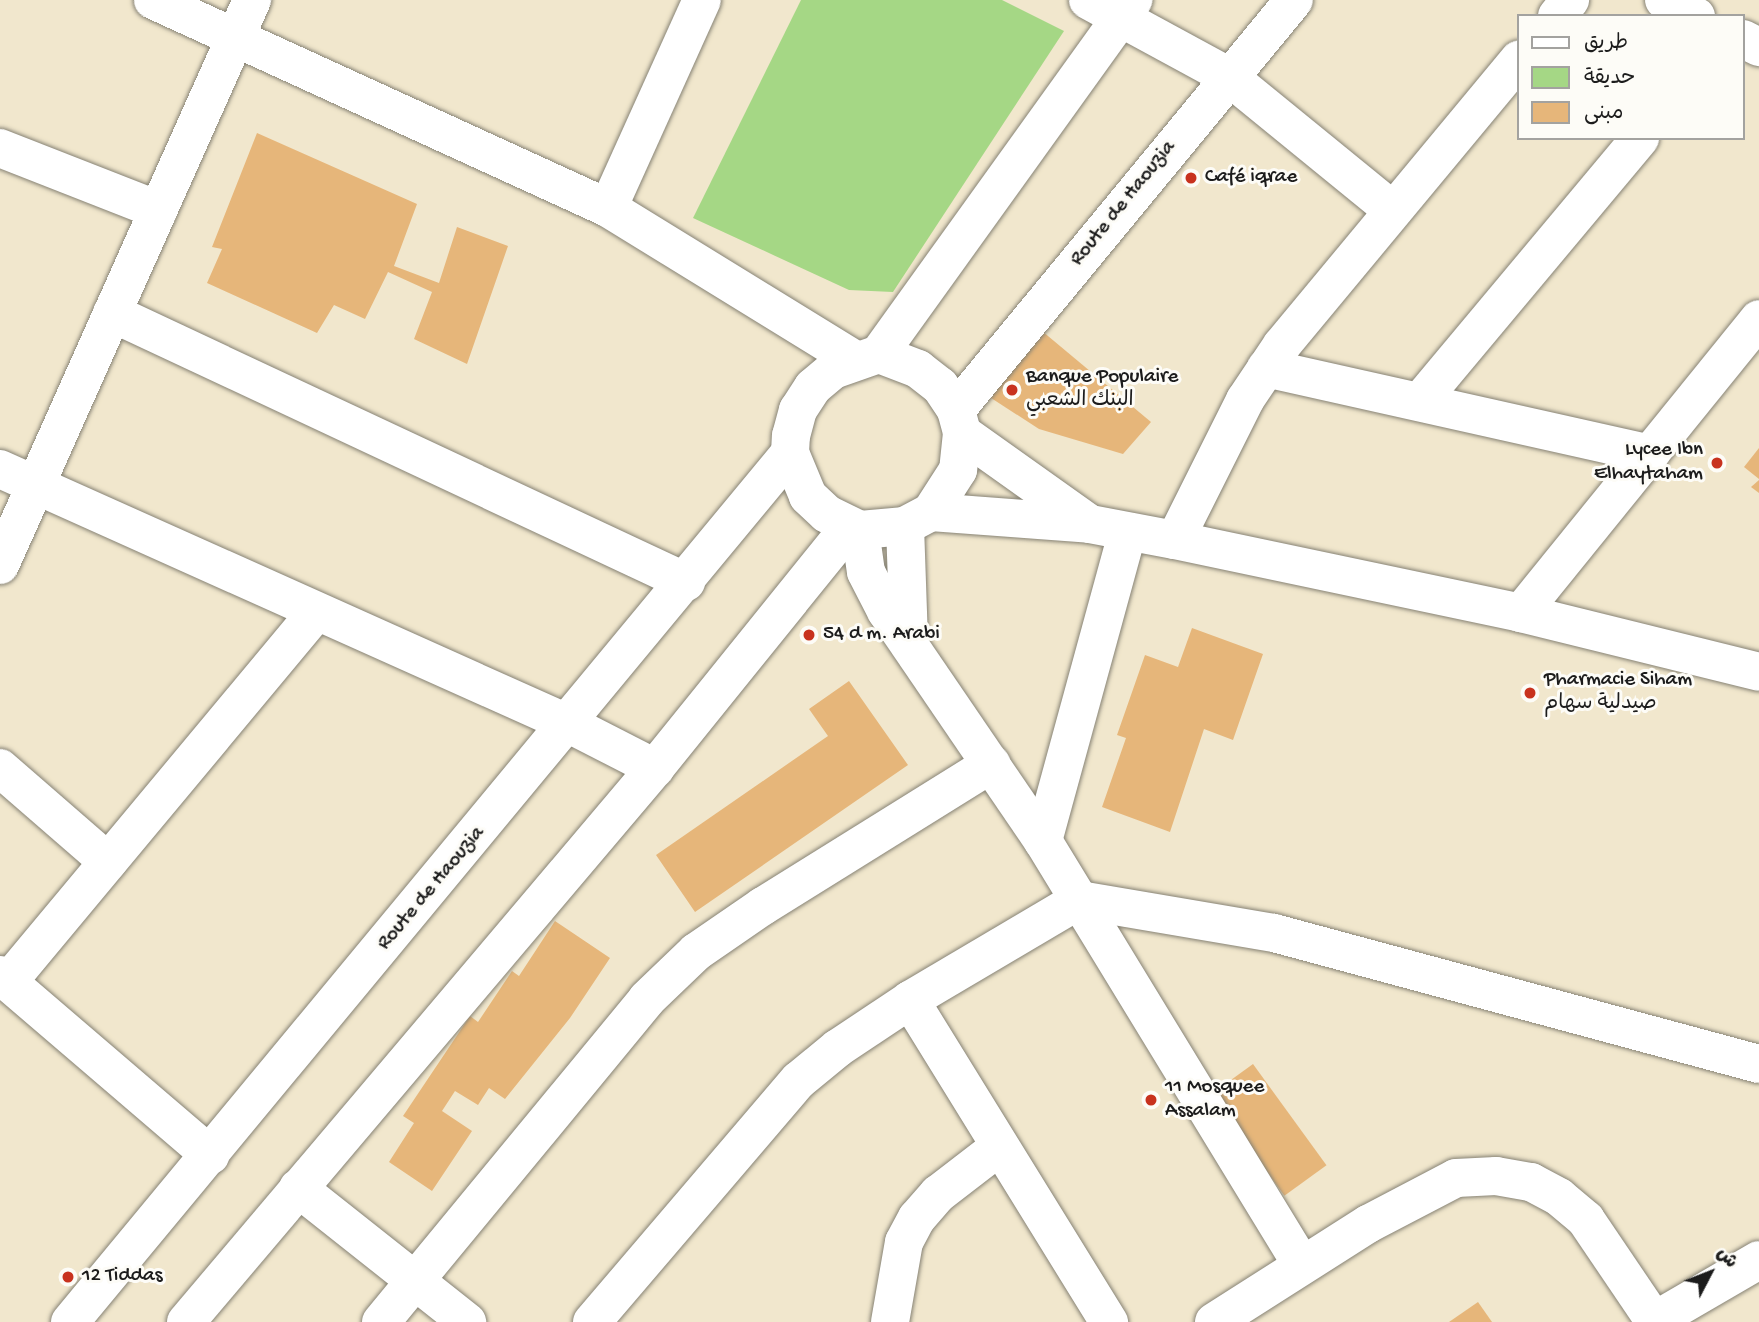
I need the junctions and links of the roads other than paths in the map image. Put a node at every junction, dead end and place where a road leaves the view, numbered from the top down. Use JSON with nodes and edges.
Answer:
{"nodes":[{"id":1,"x":153,"y":0,"type":"edge"},
{"id":2,"x":252,"y":0,"type":"edge"},
{"id":3,"x":702,"y":0,"type":"edge"},
{"id":4,"x":1294,"y":0,"type":"edge"},
{"id":5,"x":1570,"y":0,"type":"edge"},
{"id":6,"x":1664,"y":0,"type":"edge"},
{"id":7,"x":1113,"y":6,"type":"edge"},
{"id":8,"x":1559,"y":14,"type":"edge"},
{"id":9,"x":1692,"y":14,"type":"edge"},
{"id":10,"x":236,"y":36,"type":"junction"},
{"id":11,"x":1518,"y":61,"type":"edge"},
{"id":12,"x":1228,"y":76,"type":"junction"},
{"id":13,"x":1638,"y":140,"type":"edge"},
{"id":14,"x":0,"y":148,"type":"edge"},
{"id":15,"x":608,"y":208,"type":"junction"},
{"id":16,"x":1391,"y":209,"type":"junction"},
{"id":17,"x":158,"y":210,"type":"junction"},
{"id":18,"x":112,"y":313,"type":"junction"},
{"id":19,"x":1759,"y":319,"type":"edge"},
{"id":20,"x":868,"y":357,"type":"junction"},
{"id":21,"x":1266,"y":368,"type":"junction"},
{"id":22,"x":1422,"y":399,"type":"junction"},
{"id":23,"x":959,"y":422,"type":"junction"},
{"id":24,"x":790,"y":453,"type":"junction"},
{"id":25,"x":1650,"y":454,"type":"junction"},
{"id":26,"x":0,"y":469,"type":"edge"},
{"id":27,"x":35,"y":486,"type":"junction"},
{"id":28,"x":918,"y":519,"type":"junction"},
{"id":29,"x":1090,"y":524,"type":"junction"},
{"id":30,"x":855,"y":528,"type":"junction"},
{"id":31,"x":1127,"y":533,"type":"junction"},
{"id":32,"x":1175,"y":540,"type":"junction"},
{"id":33,"x":0,"y":565,"type":"edge"},
{"id":34,"x":686,"y":582,"type":"junction"},
{"id":35,"x":316,"y":612,"type":"junction"},
{"id":36,"x":1521,"y":613,"type":"junction"},
{"id":37,"x":909,"y":641,"type":"junction"},
{"id":38,"x":1759,"y":671,"type":"edge"},
{"id":39,"x":569,"y":724,"type":"junction"},
{"id":40,"x":991,"y":764,"type":"junction"},
{"id":41,"x":0,"y":768,"type":"edge"},
{"id":42,"x":655,"y":768,"type":"junction"},
{"id":43,"x":1043,"y":841,"type":"junction"},
{"id":44,"x":108,"y":862,"type":"junction"},
{"id":45,"x":1079,"y":900,"type":"junction"},
{"id":46,"x":4,"y":978,"type":"edge"},
{"id":47,"x":910,"y":1000,"type":"junction"},
{"id":48,"x":1759,"y":1064,"type":"edge"},
{"id":49,"x":999,"y":1147,"type":"junction"},
{"id":50,"x":211,"y":1155,"type":"junction"},
{"id":51,"x":299,"y":1188,"type":"junction"},
{"id":52,"x":1759,"y":1260,"type":"edge"},
{"id":53,"x":1302,"y":1265,"type":"junction"},
{"id":54,"x":415,"y":1282,"type":"junction"},
{"id":55,"x":625,"y":1306,"type":"edge"},
{"id":56,"x":1655,"y":1321,"type":"edge"},
{"id":57,"x":71,"y":1322,"type":"edge"},
{"id":58,"x":186,"y":1322,"type":"edge"},
{"id":59,"x":381,"y":1322,"type":"edge"},
{"id":60,"x":467,"y":1322,"type":"edge"},
{"id":61,"x":592,"y":1322,"type":"edge"},
{"id":62,"x":890,"y":1322,"type":"edge"},
{"id":63,"x":1109,"y":1322,"type":"edge"},
{"id":64,"x":1214,"y":1322,"type":"edge"}],
"edges":[{"from":1,"to":10,"type":"street"},
{"from":2,"to":10,"type":"street"},
{"from":3,"to":15,"type":"street"},
{"from":4,"to":12,"type":"street","name":"Route de Haouzia"},
{"from":5,"to":8,"type":"street"},
{"from":6,"to":9,"type":"street"},
{"from":7,"to":12,"type":"street"},
{"from":7,"to":20,"type":"street"},
{"from":10,"to":15,"type":"street"},
{"from":10,"to":17,"type":"street"},
{"from":11,"to":16,"type":"street"},
{"from":12,"to":16,"type":"street"},
{"from":12,"to":23,"type":"street","name":"Route de Haouzia"},
{"from":13,"to":22,"type":"street"},
{"from":14,"to":17,"type":"street"},
{"from":15,"to":20,"type":"street"},
{"from":16,"to":21,"type":"street"},
{"from":17,"to":18,"type":"street"},
{"from":18,"to":27,"type":"street"},
{"from":18,"to":34,"type":"street"},
{"from":19,"to":25,"type":"street"},
{"from":20,"to":23,"type":"street"},
{"from":20,"to":24,"type":"street"},
{"from":21,"to":22,"type":"street"},
{"from":21,"to":32,"type":"street"},
{"from":22,"to":25,"type":"street"},
{"from":23,"to":28,"type":"street"},
{"from":23,"to":29,"type":"street"},
{"from":24,"to":30,"type":"street"},
{"from":24,"to":34,"type":"street","name":"Route de Haouzia"},
{"from":25,"to":36,"type":"street"},
{"from":26,"to":27,"type":"street"},
{"from":27,"to":33,"type":"street"},
{"from":27,"to":35,"type":"street"},
{"from":28,"to":29,"type":"street"},
{"from":28,"to":30,"type":"street"},
{"from":28,"to":37,"type":"street"},
{"from":29,"to":31,"type":"street"},
{"from":30,"to":37,"type":"street"},
{"from":30,"to":42,"type":"street"},
{"from":31,"to":32,"type":"street"},
{"from":31,"to":43,"type":"street"},
{"from":32,"to":36,"type":"street"},
{"from":34,"to":39,"type":"street","name":"Route de Haouzia"},
{"from":35,"to":39,"type":"street"},
{"from":35,"to":44,"type":"street"},
{"from":36,"to":38,"type":"street"},
{"from":37,"to":40,"type":"street"},
{"from":39,"to":42,"type":"street"},
{"from":39,"to":50,"type":"street","name":"Route de Haouzia"},
{"from":40,"to":43,"type":"street"},
{"from":40,"to":54,"type":"street"},
{"from":41,"to":44,"type":"street"},
{"from":42,"to":51,"type":"street"},
{"from":43,"to":45,"type":"street"},
{"from":44,"to":46,"type":"street"},
{"from":45,"to":47,"type":"street"},
{"from":45,"to":48,"type":"street"},
{"from":45,"to":53,"type":"street"},
{"from":46,"to":50,"type":"street"},
{"from":47,"to":49,"type":"street"},
{"from":47,"to":55,"type":"street"},
{"from":49,"to":62,"type":"street"},
{"from":49,"to":63,"type":"street"},
{"from":50,"to":57,"type":"street","name":"Route de Haouzia"},
{"from":51,"to":54,"type":"street"},
{"from":51,"to":58,"type":"street"},
{"from":52,"to":56,"type":"street"},
{"from":53,"to":56,"type":"street"},
{"from":53,"to":64,"type":"street"},
{"from":54,"to":59,"type":"street"},
{"from":54,"to":60,"type":"street"},
{"from":55,"to":61,"type":"street"}]}
